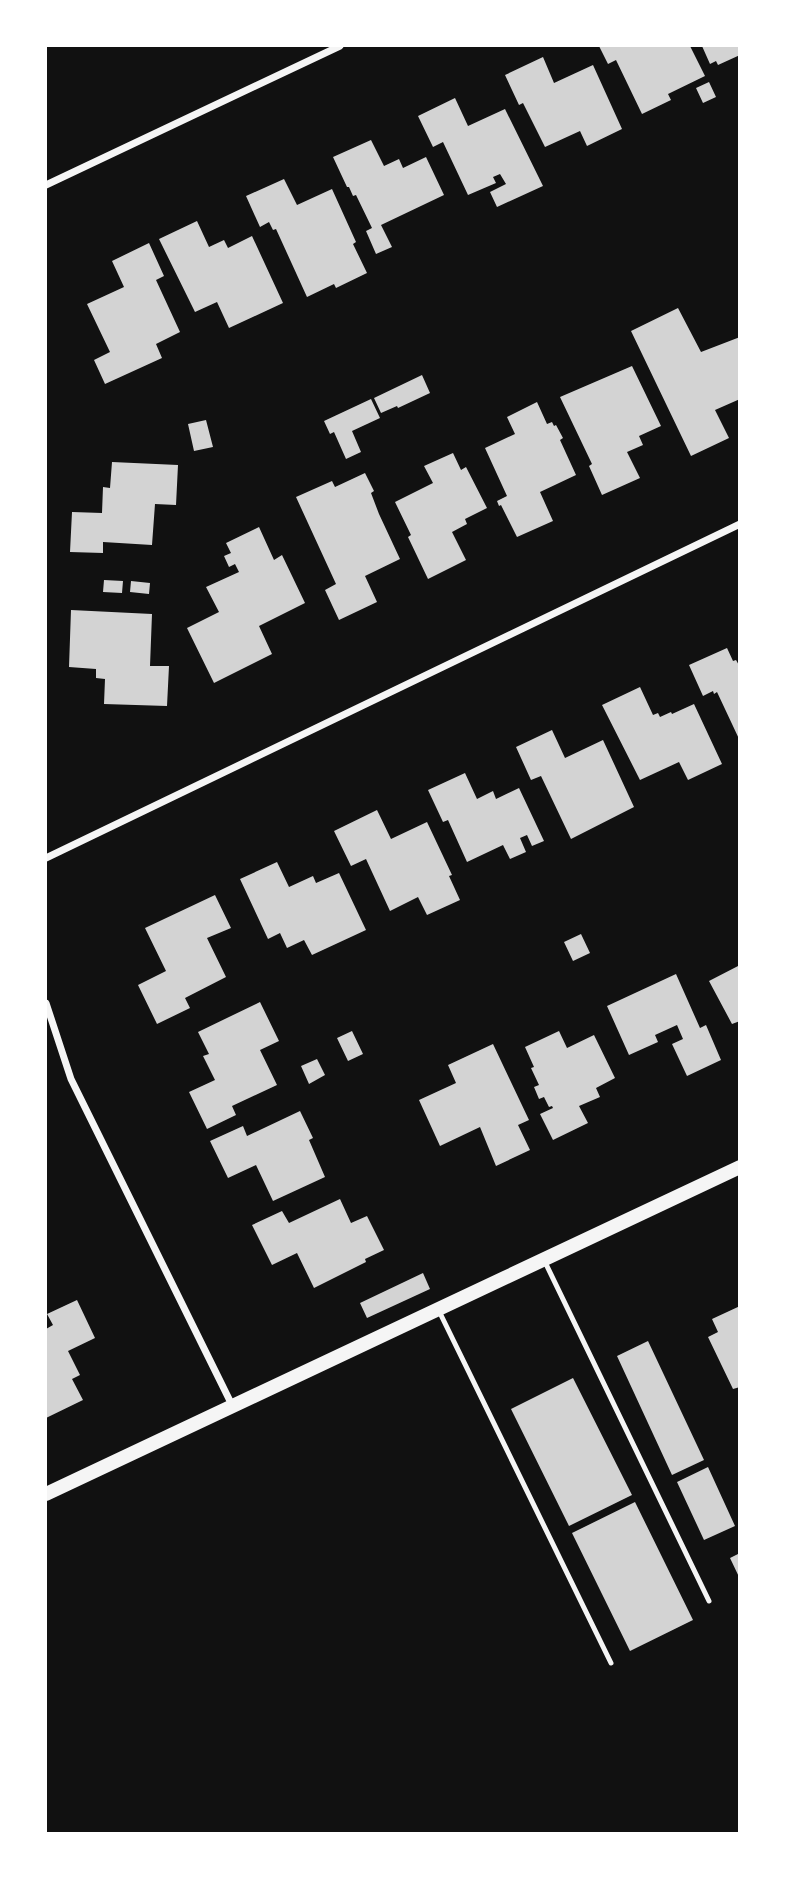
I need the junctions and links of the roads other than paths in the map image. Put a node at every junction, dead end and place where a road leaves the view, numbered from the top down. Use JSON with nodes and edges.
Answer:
{"nodes":[{"id":1,"x":340,"y":46,"type":"edge"},
{"id":2,"x":46,"y":185,"type":"edge"},
{"id":3,"x":740,"y":524,"type":"edge"},
{"id":4,"x":46,"y":858,"type":"edge"},
{"id":5,"x":46,"y":1003,"type":"edge"},
{"id":6,"x":740,"y":1167,"type":"edge"},
{"id":7,"x":544,"y":1259,"type":"junction"},
{"id":8,"x":438,"y":1308,"type":"junction"},
{"id":9,"x":232,"y":1405,"type":"junction"},
{"id":10,"x":46,"y":1494,"type":"edge"},
{"id":11,"x":709,"y":1601,"type":"dead end"},
{"id":12,"x":611,"y":1663,"type":"dead end"}],
"edges":[{"from":1,"to":2,"type":"street"},
{"from":3,"to":4,"type":"street"},
{"from":5,"to":9,"type":"street"},
{"from":6,"to":7,"type":"main road"},
{"from":7,"to":8,"type":"main road"},
{"from":7,"to":11,"type":"lane"},
{"from":8,"to":9,"type":"main road"},
{"from":8,"to":12,"type":"lane"},
{"from":9,"to":10,"type":"main road"}]}
